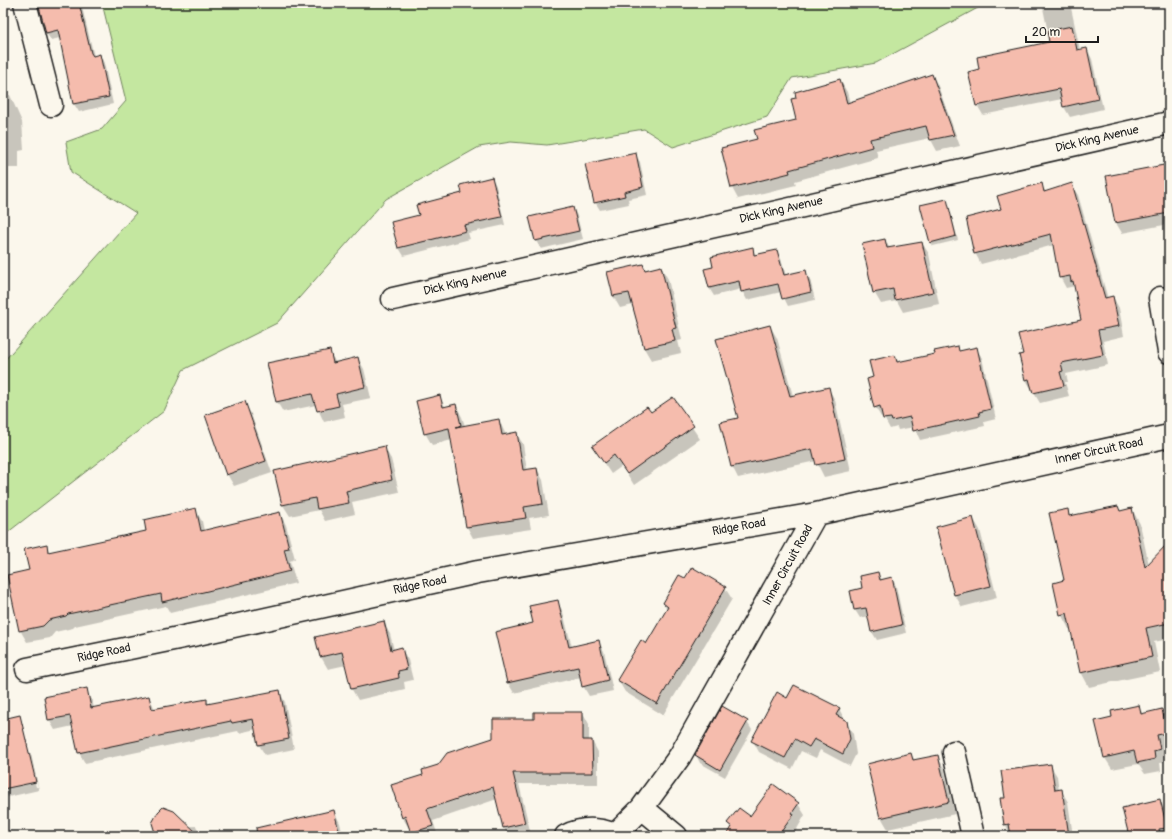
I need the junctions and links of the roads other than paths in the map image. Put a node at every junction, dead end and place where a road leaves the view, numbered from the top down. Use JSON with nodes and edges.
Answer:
{"nodes":[{"id":1,"x":25,"y":3,"type":"edge"},
{"id":2,"x":51,"y":105,"type":"dead end"},
{"id":3,"x":1169,"y":123,"type":"edge"},
{"id":4,"x":1160,"y":298,"type":"dead end"},
{"id":5,"x":393,"y":299,"type":"dead end"},
{"id":6,"x":1169,"y":352,"type":"edge"},
{"id":7,"x":1169,"y":436,"type":"edge"},
{"id":8,"x":816,"y":514,"type":"junction"},
{"id":9,"x":26,"y":669,"type":"dead end"},
{"id":10,"x":954,"y":752,"type":"dead end"},
{"id":11,"x":642,"y":808,"type":"junction"},
{"id":12,"x":566,"y":836,"type":"edge"},
{"id":13,"x":615,"y":836,"type":"edge"},
{"id":14,"x":676,"y":836,"type":"edge"},
{"id":15,"x":973,"y":836,"type":"edge"}],
"edges":[{"from":1,"to":2,"type":"street"},
{"from":3,"to":5,"type":"street","name":"Dick King Avenue"},
{"from":4,"to":6,"type":"street"},
{"from":7,"to":8,"type":"street","name":"Inner Circuit Road"},
{"from":8,"to":9,"type":"street","name":"Ridge Road"},
{"from":8,"to":11,"type":"street","name":"Inner Circuit Road"},
{"from":10,"to":15,"type":"street"},
{"from":11,"to":13,"type":"street","name":"Inner Circuit Road"},
{"from":11,"to":14,"type":"street"},
{"from":12,"to":13,"type":"street"}]}
